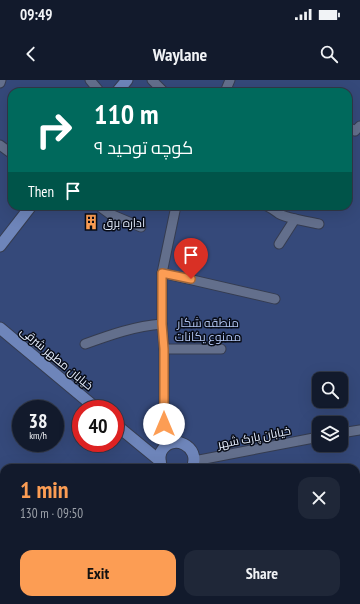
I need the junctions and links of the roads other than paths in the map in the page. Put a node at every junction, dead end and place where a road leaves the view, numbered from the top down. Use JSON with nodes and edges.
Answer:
{"nodes":[{"id":1,"x":1,"y":80,"type":"edge"},
{"id":2,"x":90,"y":80,"type":"edge"},
{"id":3,"x":127,"y":80,"type":"edge"},
{"id":4,"x":152,"y":80,"type":"edge"},
{"id":5,"x":0,"y":83,"type":"edge"},
{"id":6,"x":97,"y":88,"type":"edge"},
{"id":7,"x":120,"y":88,"type":"edge"},
{"id":8,"x":160,"y":88,"type":"edge"},
{"id":9,"x":360,"y":126,"type":"edge"},
{"id":10,"x":352,"y":129,"type":"edge"},
{"id":11,"x":28,"y":210,"type":"edge"},
{"id":12,"x":104,"y":210,"type":"edge"},
{"id":13,"x":175,"y":210,"type":"edge"},
{"id":14,"x":275,"y":210,"type":"edge"},
{"id":15,"x":309,"y":211,"type":"dead end"},
{"id":16,"x":295,"y":218,"type":"junction"},
{"id":17,"x":307,"y":221,"type":"junction"},
{"id":18,"x":319,"y":224,"type":"dead end"},
{"id":19,"x":141,"y":227,"type":"dead end"},
{"id":20,"x":279,"y":244,"type":"dead end"},
{"id":21,"x":0,"y":246,"type":"edge"},
{"id":22,"x":162,"y":273,"type":"junction"},
{"id":23,"x":275,"y":299,"type":"dead end"},
{"id":24,"x":162,"y":324,"type":"junction"},
{"id":25,"x":0,"y":328,"type":"edge"},
{"id":26,"x":85,"y":344,"type":"dead end"},
{"id":27,"x":164,"y":349,"type":"junction"},
{"id":28,"x":221,"y":349,"type":"dead end"},
{"id":29,"x":86,"y":400,"type":"edge"},
{"id":30,"x":360,"y":430,"type":"edge"},
{"id":31,"x":124,"y":432,"type":"edge"},
{"id":32,"x":348,"y":432,"type":"edge"},
{"id":33,"x":312,"y":439,"type":"edge"},
{"id":34,"x":170,"y":444,"type":"junction"},
{"id":35,"x":160,"y":464,"type":"edge"},
{"id":36,"x":161,"y":464,"type":"edge"},
{"id":37,"x":193,"y":464,"type":"edge"},
{"id":38,"x":198,"y":464,"type":"edge"}],
"edges":[{"from":1,"to":5,"type":"street"},
{"from":2,"to":6,"type":"street"},
{"from":3,"to":7,"type":"main road"},
{"from":4,"to":8,"type":"street"},
{"from":9,"to":10,"type":"street"},
{"from":11,"to":21,"type":"main road"},
{"from":12,"to":19,"type":"street"},
{"from":13,"to":22,"type":"street"},
{"from":14,"to":16,"type":"street"},
{"from":15,"to":17,"type":"street"},
{"from":16,"to":17,"type":"street"},
{"from":16,"to":20,"type":"street"},
{"from":17,"to":18,"type":"street"},
{"from":22,"to":23,"type":"street"},
{"from":22,"to":24,"type":"street"},
{"from":24,"to":26,"type":"street"},
{"from":24,"to":27,"type":"street"},
{"from":25,"to":29,"type":"main road","name":"خیابان مطهر شرقی"},
{"from":27,"to":28,"type":"street"},
{"from":27,"to":34,"type":"street"},
{"from":30,"to":32,"type":"street"},
{"from":31,"to":35,"type":"main road"},
{"from":33,"to":38,"type":"street","name":"خیابان پارک شهر"},
{"from":34,"to":36,"type":"main road"},
{"from":34,"to":37,"type":"main road"}]}
